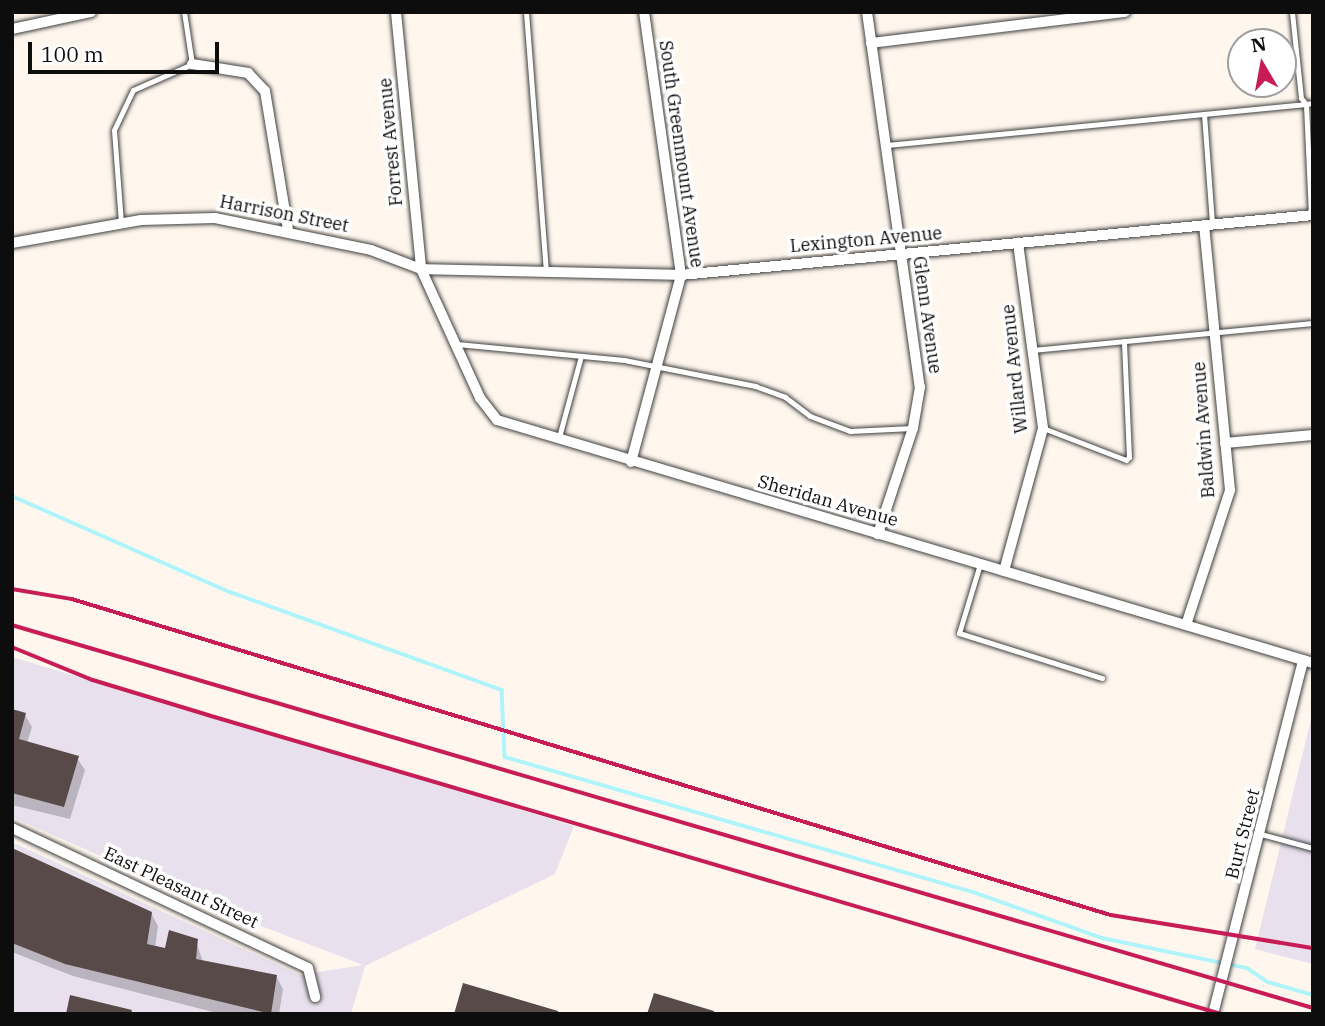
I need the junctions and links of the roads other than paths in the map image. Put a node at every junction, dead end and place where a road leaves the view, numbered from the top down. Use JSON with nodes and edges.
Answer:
{"nodes":[{"id":1,"x":91,"y":12,"type":"edge"},
{"id":2,"x":184,"y":12,"type":"edge"},
{"id":3,"x":396,"y":12,"type":"edge"},
{"id":4,"x":526,"y":12,"type":"edge"},
{"id":5,"x":644,"y":12,"type":"edge"},
{"id":6,"x":867,"y":12,"type":"edge"},
{"id":7,"x":1125,"y":12,"type":"edge"},
{"id":8,"x":1292,"y":12,"type":"edge"},
{"id":9,"x":12,"y":29,"type":"edge"},
{"id":10,"x":871,"y":43,"type":"junction"},
{"id":11,"x":192,"y":64,"type":"junction"},
{"id":12,"x":1309,"y":104,"type":"edge"},
{"id":13,"x":1204,"y":114,"type":"junction"},
{"id":14,"x":886,"y":145,"type":"junction"},
{"id":15,"x":1312,"y":215,"type":"edge"},
{"id":16,"x":121,"y":223,"type":"junction"},
{"id":17,"x":1208,"y":225,"type":"junction"},
{"id":18,"x":288,"y":230,"type":"junction"},
{"id":19,"x":12,"y":243,"type":"edge"},
{"id":20,"x":1018,"y":243,"type":"junction"},
{"id":21,"x":901,"y":254,"type":"junction"},
{"id":22,"x":421,"y":269,"type":"junction"},
{"id":23,"x":546,"y":271,"type":"junction"},
{"id":24,"x":681,"y":275,"type":"junction"},
{"id":25,"x":1313,"y":323,"type":"edge"},
{"id":26,"x":1214,"y":332,"type":"junction"},
{"id":27,"x":1124,"y":341,"type":"junction"},
{"id":28,"x":454,"y":344,"type":"junction"},
{"id":29,"x":1032,"y":349,"type":"junction"},
{"id":30,"x":581,"y":356,"type":"junction"},
{"id":31,"x":656,"y":367,"type":"junction"},
{"id":32,"x":913,"y":428,"type":"junction"},
{"id":33,"x":1043,"y":428,"type":"junction"},
{"id":34,"x":1313,"y":435,"type":"edge"},
{"id":35,"x":558,"y":440,"type":"junction"},
{"id":36,"x":1225,"y":443,"type":"junction"},
{"id":37,"x":631,"y":462,"type":"junction"},
{"id":38,"x":878,"y":534,"type":"junction"},
{"id":39,"x":979,"y":564,"type":"junction"},
{"id":40,"x":1004,"y":571,"type":"junction"},
{"id":41,"x":1186,"y":625,"type":"junction"},
{"id":42,"x":1308,"y":662,"type":"edge"},
{"id":43,"x":1102,"y":678,"type":"dead end"},
{"id":44,"x":12,"y":828,"type":"edge"},
{"id":45,"x":1261,"y":834,"type":"junction"},
{"id":46,"x":1313,"y":848,"type":"edge"},
{"id":47,"x":315,"y":997,"type":"dead end"},
{"id":48,"x":1213,"y":1014,"type":"edge"}],
"edges":[{"from":1,"to":9,"type":"street"},
{"from":2,"to":11,"type":"lane"},
{"from":3,"to":22,"type":"street","name":"Forrest Avenue"},
{"from":4,"to":23,"type":"lane"},
{"from":5,"to":24,"type":"street","name":"South Greenmount Avenue"},
{"from":6,"to":10,"type":"street","name":"Glenn Avenue"},
{"from":7,"to":10,"type":"street"},
{"from":8,"to":12,"type":"lane"},
{"from":10,"to":14,"type":"street","name":"Glenn Avenue"},
{"from":11,"to":16,"type":"lane"},
{"from":11,"to":18,"type":"street"},
{"from":12,"to":13,"type":"lane"},
{"from":12,"to":15,"type":"lane"},
{"from":13,"to":14,"type":"lane"},
{"from":13,"to":17,"type":"lane"},
{"from":14,"to":21,"type":"street","name":"Glenn Avenue"},
{"from":15,"to":17,"type":"street","name":"Lexington Avenue"},
{"from":16,"to":18,"type":"street","name":"Harrison Street"},
{"from":16,"to":19,"type":"street","name":"Harrison Street"},
{"from":17,"to":20,"type":"street","name":"Lexington Avenue"},
{"from":17,"to":26,"type":"street","name":"Baldwin Avenue"},
{"from":18,"to":22,"type":"street","name":"Harrison Street"},
{"from":20,"to":21,"type":"street","name":"Lexington Avenue"},
{"from":20,"to":29,"type":"street","name":"Willard Avenue"},
{"from":21,"to":24,"type":"street","name":"Lexington Avenue"},
{"from":21,"to":32,"type":"street","name":"Glenn Avenue"},
{"from":22,"to":23,"type":"street","name":"Lexington Avenue"},
{"from":22,"to":28,"type":"street","name":"Sheridan Avenue"},
{"from":23,"to":24,"type":"street","name":"Lexington Avenue"},
{"from":24,"to":31,"type":"street","name":"South Greenmount Avenue"},
{"from":25,"to":26,"type":"lane"},
{"from":26,"to":27,"type":"lane"},
{"from":26,"to":36,"type":"street","name":"Baldwin Avenue"},
{"from":27,"to":29,"type":"lane"},
{"from":27,"to":33,"type":"lane"},
{"from":28,"to":30,"type":"lane"},
{"from":28,"to":35,"type":"street","name":"Sheridan Avenue"},
{"from":29,"to":33,"type":"street","name":"Willard Avenue"},
{"from":30,"to":31,"type":"lane"},
{"from":30,"to":35,"type":"lane"},
{"from":31,"to":32,"type":"lane"},
{"from":31,"to":37,"type":"street","name":"South Greenmount Avenue"},
{"from":32,"to":38,"type":"street","name":"Glenn Avenue"},
{"from":33,"to":40,"type":"street","name":"Willard Avenue"},
{"from":34,"to":36,"type":"street"},
{"from":35,"to":37,"type":"street","name":"Sheridan Avenue"},
{"from":36,"to":41,"type":"street","name":"Baldwin Avenue"},
{"from":37,"to":38,"type":"street","name":"Sheridan Avenue"},
{"from":38,"to":39,"type":"street","name":"Sheridan Avenue"},
{"from":39,"to":40,"type":"street","name":"Sheridan Avenue"},
{"from":39,"to":43,"type":"lane"},
{"from":40,"to":41,"type":"street","name":"Sheridan Avenue"},
{"from":41,"to":42,"type":"street","name":"Sheridan Avenue"},
{"from":42,"to":45,"type":"street","name":"Burt Street"},
{"from":44,"to":47,"type":"street","name":"East Pleasant Street"},
{"from":45,"to":46,"type":"lane"},
{"from":45,"to":48,"type":"street","name":"Burt Street"}]}
